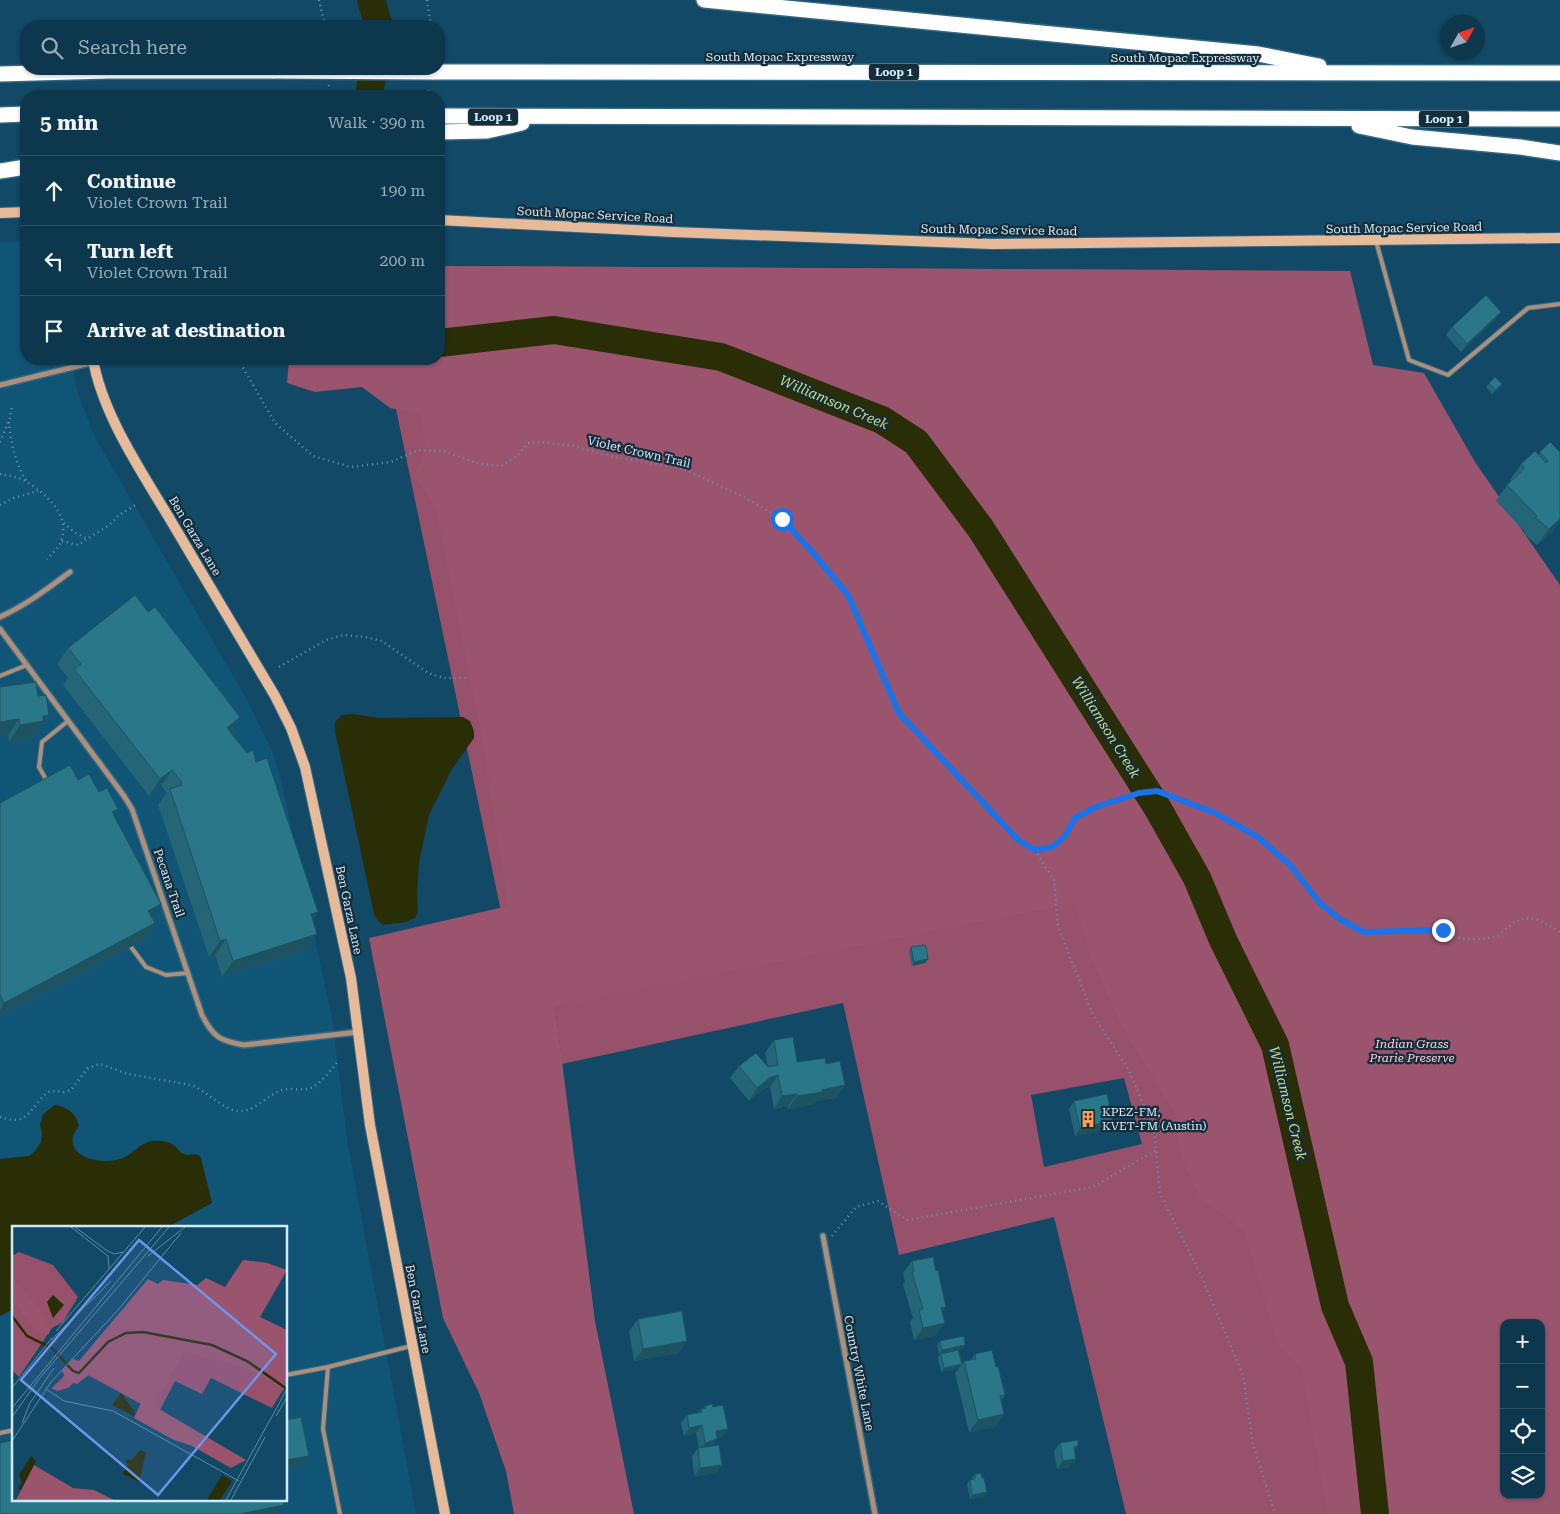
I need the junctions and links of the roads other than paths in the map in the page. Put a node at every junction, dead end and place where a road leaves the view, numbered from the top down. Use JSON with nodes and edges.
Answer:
{"nodes":[{"id":1,"x":704,"y":0,"type":"edge"},
{"id":2,"x":445,"y":72,"type":"edge"},
{"id":3,"x":20,"y":73,"type":"edge"},
{"id":4,"x":1355,"y":73,"type":"junction"},
{"id":5,"x":1560,"y":73,"type":"edge"},
{"id":6,"x":0,"y":74,"type":"edge"},
{"id":7,"x":20,"y":114,"type":"edge"},
{"id":8,"x":0,"y":115,"type":"edge"},
{"id":9,"x":445,"y":116,"type":"edge"},
{"id":10,"x":548,"y":117,"type":"junction"},
{"id":11,"x":1560,"y":119,"type":"edge"},
{"id":12,"x":1328,"y":120,"type":"junction"},
{"id":13,"x":445,"y":132,"type":"edge"},
{"id":14,"x":1560,"y":153,"type":"edge"},
{"id":15,"x":20,"y":168,"type":"edge"},
{"id":16,"x":0,"y":171,"type":"edge"},
{"id":17,"x":20,"y":212,"type":"edge"},
{"id":18,"x":0,"y":214,"type":"edge"},
{"id":19,"x":445,"y":220,"type":"edge"},
{"id":20,"x":1560,"y":238,"type":"edge"},
{"id":21,"x":1376,"y":241,"type":"junction"},
{"id":22,"x":1560,"y":304,"type":"edge"},
{"id":23,"x":74,"y":365,"type":"edge"},
{"id":24,"x":94,"y":365,"type":"edge"},
{"id":25,"x":0,"y":385,"type":"edge"},
{"id":26,"x":70,"y":572,"type":"dead end"},
{"id":27,"x":0,"y":617,"type":"edge"},
{"id":28,"x":0,"y":629,"type":"edge"},
{"id":29,"x":27,"y":665,"type":"junction"},
{"id":30,"x":0,"y":676,"type":"edge"},
{"id":31,"x":68,"y":721,"type":"junction"},
{"id":32,"x":50,"y":786,"type":"edge"},
{"id":33,"x":131,"y":947,"type":"edge"},
{"id":34,"x":188,"y":973,"type":"junction"},
{"id":35,"x":358,"y":1032,"type":"junction"},
{"id":36,"x":823,"y":1236,"type":"dead end"},
{"id":37,"x":412,"y":1346,"type":"junction"},
{"id":38,"x":328,"y":1367,"type":"junction"},
{"id":39,"x":288,"y":1375,"type":"edge"},
{"id":40,"x":340,"y":1514,"type":"edge"},
{"id":41,"x":445,"y":1514,"type":"edge"},
{"id":42,"x":875,"y":1514,"type":"edge"}],
"edges":[{"from":1,"to":4,"type":"highway"},
{"from":2,"to":4,"type":"highway","name":"South Mopac Expressway","number":"Loop 1","bridge":true},
{"from":3,"to":6,"type":"highway","name":"South Mopac Expressway","number":"Loop 1","bridge":true},
{"from":4,"to":5,"type":"highway","name":"South Mopac Expressway","number":"Loop 1"},
{"from":7,"to":8,"type":"highway"},
{"from":9,"to":10,"type":"highway","number":"Loop 1"},
{"from":10,"to":12,"type":"highway","number":"Loop 1"},
{"from":10,"to":13,"type":"highway"},
{"from":11,"to":12,"type":"highway","number":"Loop 1"},
{"from":12,"to":14,"type":"highway"},
{"from":15,"to":16,"type":"highway"},
{"from":17,"to":18,"type":"street"},
{"from":19,"to":21,"type":"street","name":"South Mopac Service Road"},
{"from":20,"to":21,"type":"street","name":"South Mopac Service Road"},
{"from":21,"to":22,"type":"lane"},
{"from":23,"to":25,"type":"street"},
{"from":24,"to":35,"type":"street","name":"Ben Garza Lane"},
{"from":26,"to":27,"type":"street"},
{"from":28,"to":29,"type":"street","name":"Pecana Trail"},
{"from":29,"to":30,"type":"lane"},
{"from":29,"to":31,"type":"street","name":"Pecana Trail"},
{"from":31,"to":32,"type":"lane"},
{"from":31,"to":34,"type":"street","name":"Pecana Trail"},
{"from":33,"to":34,"type":"lane"},
{"from":34,"to":35,"type":"street","name":"Pecana Trail"},
{"from":35,"to":37,"type":"street","name":"Ben Garza Lane"},
{"from":36,"to":42,"type":"street","name":"Country White Lane"},
{"from":37,"to":38,"type":"lane"},
{"from":37,"to":41,"type":"street","name":"Ben Garza Lane"},
{"from":38,"to":39,"type":"lane"},
{"from":38,"to":40,"type":"lane"}]}
